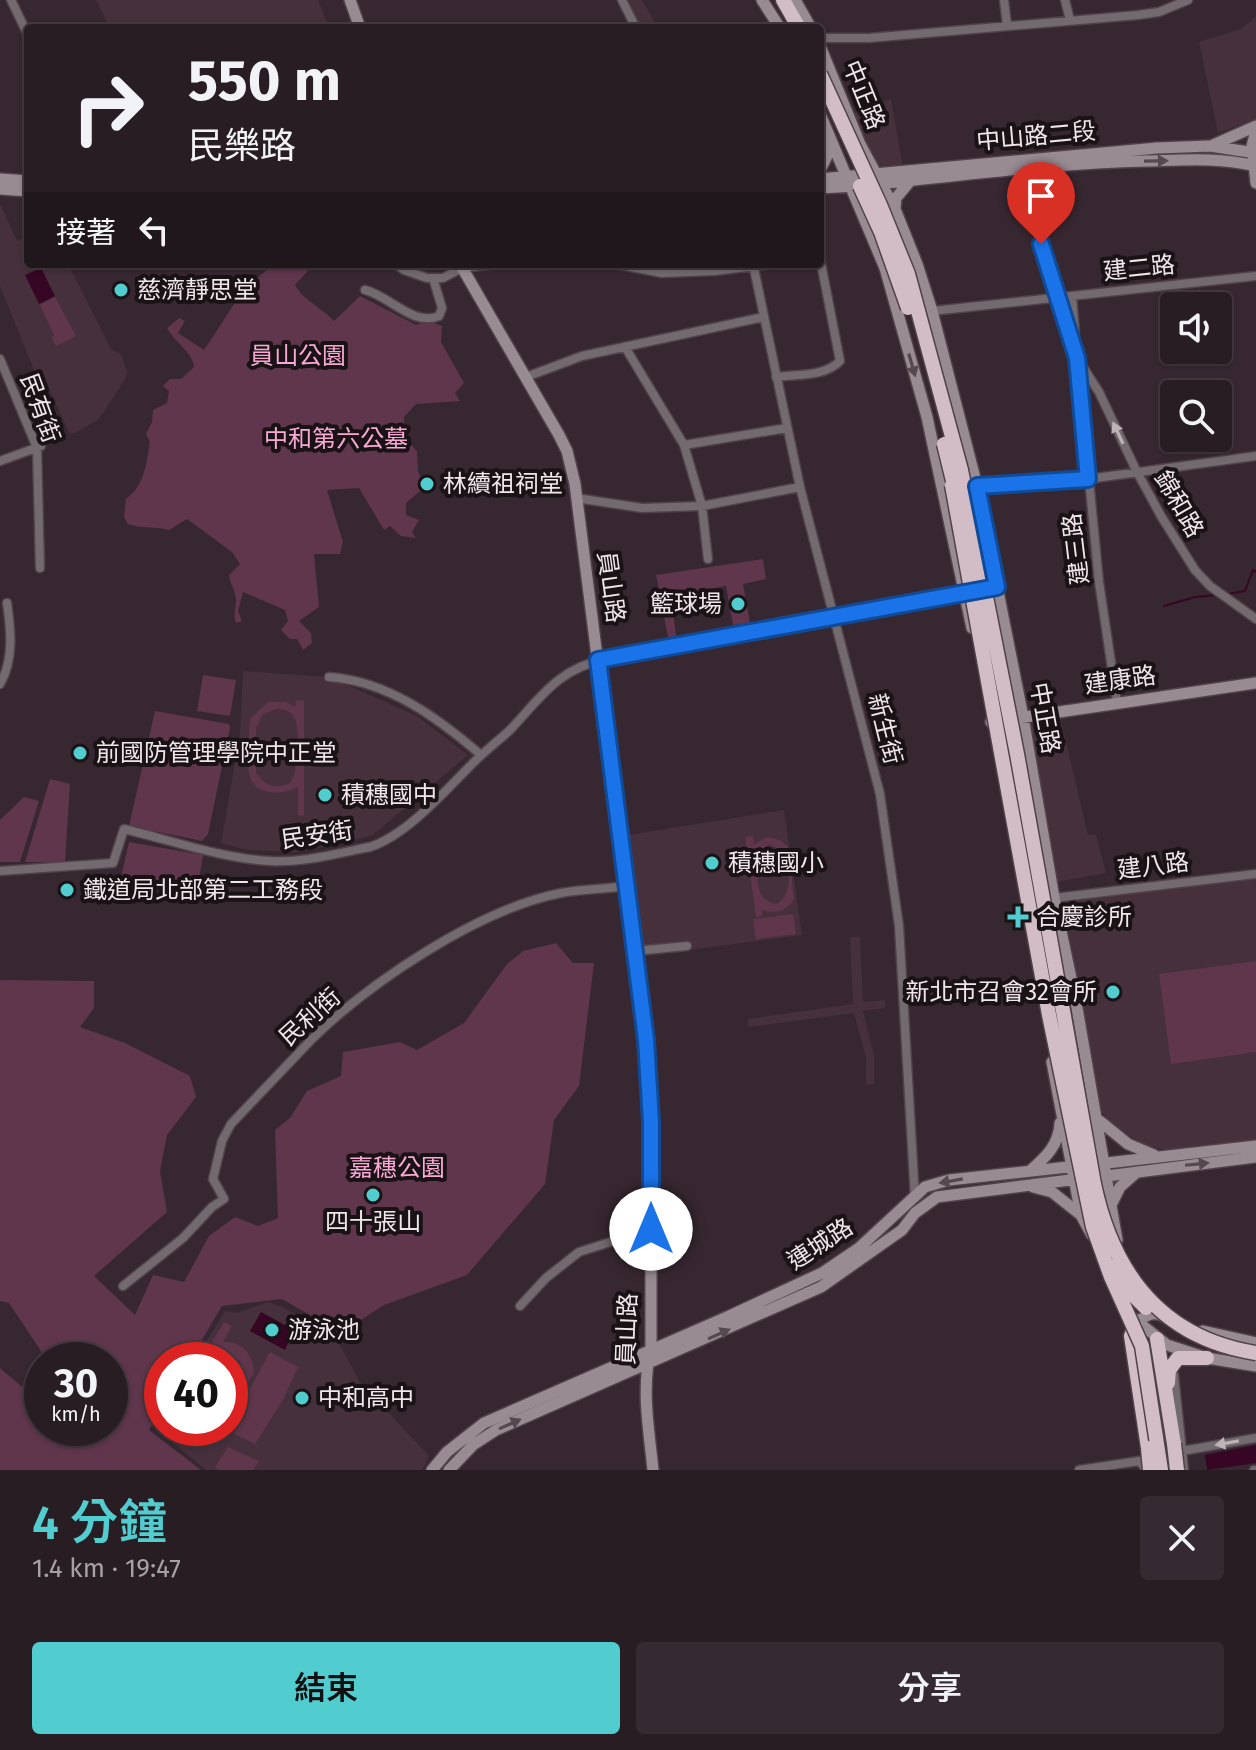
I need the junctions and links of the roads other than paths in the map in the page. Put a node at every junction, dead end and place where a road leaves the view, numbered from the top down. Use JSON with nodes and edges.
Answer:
{"nodes":[{"id":1,"x":11,"y":0,"type":"edge"},
{"id":2,"x":350,"y":0,"type":"edge"},
{"id":3,"x":622,"y":0,"type":"edge"},
{"id":4,"x":762,"y":0,"type":"edge"},
{"id":5,"x":776,"y":0,"type":"edge"},
{"id":6,"x":783,"y":0,"type":"edge"},
{"id":7,"x":795,"y":0,"type":"edge"},
{"id":8,"x":1004,"y":0,"type":"edge"},
{"id":9,"x":1065,"y":0,"type":"edge"},
{"id":10,"x":1188,"y":0,"type":"edge"},
{"id":11,"x":1070,"y":20,"type":"junction"},
{"id":12,"x":359,"y":24,"type":"edge"},
{"id":13,"x":634,"y":24,"type":"edge"},
{"id":14,"x":777,"y":24,"type":"edge"},
{"id":15,"x":790,"y":24,"type":"edge"},
{"id":16,"x":797,"y":24,"type":"edge"},
{"id":17,"x":809,"y":24,"type":"edge"},
{"id":18,"x":1007,"y":25,"type":"junction"},
{"id":19,"x":24,"y":27,"type":"edge"},
{"id":20,"x":824,"y":38,"type":"edge"},
{"id":21,"x":824,"y":56,"type":"edge"},
{"id":22,"x":824,"y":83,"type":"edge"},
{"id":23,"x":824,"y":103,"type":"edge"},
{"id":24,"x":824,"y":124,"type":"edge"},
{"id":25,"x":1256,"y":128,"type":"edge"},
{"id":26,"x":830,"y":138,"type":"junction"},
{"id":27,"x":860,"y":144,"type":"junction"},
{"id":28,"x":1210,"y":146,"type":"junction"},
{"id":29,"x":836,"y":152,"type":"junction"},
{"id":30,"x":1254,"y":158,"type":"edge"},
{"id":31,"x":824,"y":162,"type":"edge"},
{"id":32,"x":1025,"y":163,"type":"junction"},
{"id":33,"x":878,"y":178,"type":"junction"},
{"id":34,"x":0,"y":179,"type":"edge"},
{"id":35,"x":824,"y":179,"type":"edge"},
{"id":36,"x":863,"y":180,"type":"junction"},
{"id":37,"x":911,"y":180,"type":"junction"},
{"id":38,"x":24,"y":181,"type":"edge"},
{"id":39,"x":848,"y":181,"type":"junction"},
{"id":40,"x":1256,"y":183,"type":"edge"},
{"id":41,"x":824,"y":187,"type":"edge"},
{"id":42,"x":0,"y":189,"type":"edge"},
{"id":43,"x":24,"y":191,"type":"edge"},
{"id":44,"x":895,"y":209,"type":"junction"},
{"id":45,"x":401,"y":268,"type":"edge"},
{"id":46,"x":458,"y":268,"type":"edge"},
{"id":47,"x":462,"y":268,"type":"edge"},
{"id":48,"x":636,"y":268,"type":"edge"},
{"id":49,"x":720,"y":268,"type":"edge"},
{"id":50,"x":755,"y":268,"type":"edge"},
{"id":51,"x":822,"y":268,"type":"edge"},
{"id":52,"x":1256,"y":276,"type":"edge"},
{"id":53,"x":433,"y":278,"type":"junction"},
{"id":54,"x":365,"y":290,"type":"dead end"},
{"id":55,"x":1059,"y":296,"type":"junction"},
{"id":56,"x":1072,"y":296,"type":"junction"},
{"id":57,"x":932,"y":311,"type":"junction"},
{"id":58,"x":764,"y":317,"type":"junction"},
{"id":59,"x":625,"y":347,"type":"junction"},
{"id":60,"x":1077,"y":358,"type":"junction"},
{"id":61,"x":0,"y":359,"type":"edge"},
{"id":62,"x":526,"y":377,"type":"junction"},
{"id":63,"x":776,"y":377,"type":"junction"},
{"id":64,"x":787,"y":428,"type":"junction"},
{"id":65,"x":684,"y":445,"type":"junction"},
{"id":66,"x":40,"y":447,"type":"junction"},
{"id":67,"x":1256,"y":456,"type":"edge"},
{"id":68,"x":0,"y":461,"type":"edge"},
{"id":69,"x":955,"y":468,"type":"junction"},
{"id":70,"x":1136,"y":470,"type":"junction"},
{"id":71,"x":1088,"y":479,"type":"junction"},
{"id":72,"x":977,"y":486,"type":"junction"},
{"id":73,"x":800,"y":487,"type":"junction"},
{"id":74,"x":576,"y":498,"type":"junction"},
{"id":75,"x":702,"y":506,"type":"junction"},
{"id":76,"x":708,"y":559,"type":"dead end"},
{"id":77,"x":40,"y":568,"type":"dead end"},
{"id":78,"x":997,"y":587,"type":"junction"},
{"id":79,"x":982,"y":590,"type":"junction"},
{"id":80,"x":964,"y":593,"type":"junction"},
{"id":81,"x":7,"y":603,"type":"dead end"},
{"id":82,"x":834,"y":616,"type":"junction"},
{"id":83,"x":1256,"y":619,"type":"edge"},
{"id":84,"x":598,"y":660,"type":"junction"},
{"id":85,"x":329,"y":677,"type":"dead end"},
{"id":86,"x":1256,"y":683,"type":"edge"},
{"id":87,"x":0,"y":684,"type":"edge"},
{"id":88,"x":1117,"y":702,"type":"junction"},
{"id":89,"x":1016,"y":718,"type":"junction"},
{"id":90,"x":991,"y":722,"type":"junction"},
{"id":91,"x":481,"y":755,"type":"junction"},
{"id":92,"x":0,"y":871,"type":"edge"},
{"id":93,"x":1256,"y":874,"type":"edge"},
{"id":94,"x":628,"y":886,"type":"junction"},
{"id":95,"x":1047,"y":899,"type":"junction"},
{"id":96,"x":687,"y":946,"type":"dead end"},
{"id":97,"x":635,"y":951,"type":"junction"},
{"id":98,"x":1061,"y":1110,"type":"junction"},
{"id":99,"x":1096,"y":1118,"type":"junction"},
{"id":100,"x":1256,"y":1146,"type":"edge"},
{"id":101,"x":1158,"y":1157,"type":"junction"},
{"id":102,"x":1256,"y":1157,"type":"edge"},
{"id":103,"x":1099,"y":1164,"type":"junction"},
{"id":104,"x":1076,"y":1166,"type":"junction"},
{"id":105,"x":1137,"y":1171,"type":"junction"},
{"id":106,"x":1028,"y":1172,"type":"junction"},
{"id":107,"x":1102,"y":1176,"type":"junction"},
{"id":108,"x":1078,"y":1179,"type":"junction"},
{"id":109,"x":1021,"y":1186,"type":"junction"},
{"id":110,"x":915,"y":1195,"type":"junction"},
{"id":111,"x":1112,"y":1203,"type":"junction"},
{"id":112,"x":915,"y":1213,"type":"junction"},
{"id":113,"x":1081,"y":1215,"type":"junction"},
{"id":114,"x":651,"y":1229,"type":"junction"},
{"id":115,"x":1115,"y":1233,"type":"junction"},
{"id":116,"x":1124,"y":1277,"type":"junction"},
{"id":117,"x":123,"y":1286,"type":"dead end"},
{"id":118,"x":520,"y":1306,"type":"dead end"},
{"id":119,"x":1173,"y":1324,"type":"junction"},
{"id":120,"x":1135,"y":1327,"type":"junction"},
{"id":121,"x":1204,"y":1331,"type":"junction"},
{"id":122,"x":1157,"y":1339,"type":"junction"},
{"id":123,"x":1256,"y":1343,"type":"edge"},
{"id":124,"x":651,"y":1349,"type":"junction"},
{"id":125,"x":1227,"y":1351,"type":"junction"},
{"id":126,"x":1203,"y":1356,"type":"junction"},
{"id":127,"x":1256,"y":1359,"type":"edge"},
{"id":128,"x":647,"y":1366,"type":"junction"},
{"id":129,"x":1167,"y":1391,"type":"junction"},
{"id":130,"x":1256,"y":1438,"type":"edge"},
{"id":131,"x":1199,"y":1448,"type":"junction"},
{"id":132,"x":1182,"y":1451,"type":"junction"},
{"id":133,"x":1181,"y":1468,"type":"edge"},
{"id":134,"x":432,"y":1470,"type":"edge"},
{"id":135,"x":449,"y":1470,"type":"edge"},
{"id":136,"x":653,"y":1470,"type":"edge"},
{"id":137,"x":1079,"y":1470,"type":"edge"},
{"id":138,"x":1148,"y":1470,"type":"edge"},
{"id":139,"x":1161,"y":1470,"type":"edge"},
{"id":140,"x":1168,"y":1470,"type":"edge"}],
"edges":[{"from":1,"to":19,"type":"street"},
{"from":2,"to":12,"type":"main road"},
{"from":3,"to":13,"type":"street"},
{"from":4,"to":14,"type":"main road"},
{"from":5,"to":15,"type":"highway"},
{"from":6,"to":16,"type":"highway"},
{"from":7,"to":17,"type":"main road"},
{"from":8,"to":18,"type":"street"},
{"from":9,"to":11,"type":"street"},
{"from":10,"to":11,"type":"street"},
{"from":11,"to":18,"type":"street"},
{"from":18,"to":20,"type":"street"},
{"from":21,"to":27,"type":"main road","name":"中正路"},
{"from":22,"to":69,"type":"highway","bridge":true},
{"from":23,"to":69,"type":"highway","bridge":true},
{"from":24,"to":26,"type":"main road","name":"中正路"},
{"from":25,"to":28,"type":"main road"},
{"from":25,"to":30,"type":"main road"},
{"from":26,"to":29,"type":"main road","name":"中正路"},
{"from":26,"to":31,"type":"main road"},
{"from":27,"to":33,"type":"main road","name":"中正路"},
{"from":27,"to":36,"type":"main road"},
{"from":28,"to":30,"type":"main road","name":"中山路二段"},
{"from":28,"to":32,"type":"main road","name":"中山路二段"},
{"from":29,"to":36,"type":"main road"},
{"from":29,"to":39,"type":"main road","name":"中正路"},
{"from":32,"to":30,"type":"main road","name":"中山路二段","one_way":true},
{"from":30,"to":40,"type":"main road"},
{"from":32,"to":33,"type":"main road","name":"中山路二段"},
{"from":32,"to":37,"type":"main road","name":"中山路二段"},
{"from":32,"to":55,"type":"street","name":"錦和路"},
{"from":33,"to":36,"type":"main road","name":"中山路二段"},
{"from":33,"to":37,"type":"main road","name":"中山路二段"},
{"from":33,"to":44,"type":"main road","name":"中正路"},
{"from":34,"to":38,"type":"main road"},
{"from":35,"to":39,"type":"main road","name":"中山路二段"},
{"from":36,"to":39,"type":"main road","name":"中山路二段"},
{"from":36,"to":79,"type":"main road"},
{"from":37,"to":44,"type":"main road"},
{"from":39,"to":41,"type":"main road","name":"中山路二段"},
{"from":39,"to":80,"type":"main road","name":"中正路","one_way":true},
{"from":42,"to":43,"type":"main road"},
{"from":44,"to":57,"type":"main road","name":"中正路"},
{"from":45,"to":53,"type":"street"},
{"from":46,"to":53,"type":"street"},
{"from":47,"to":62,"type":"main road","name":"員山路"},
{"from":48,"to":49,"type":"street"},
{"from":50,"to":58,"type":"street","name":"新生街"},
{"from":51,"to":63,"type":"street"},
{"from":52,"to":56,"type":"street","name":"建二路"},
{"from":53,"to":54,"type":"street"},
{"from":55,"to":56,"type":"street","name":"建二路"},
{"from":55,"to":57,"type":"street","name":"建二路"},
{"from":55,"to":60,"type":"street","name":"錦和路"},
{"from":56,"to":60,"type":"street","name":"建三路"},
{"from":57,"to":72,"type":"main road","name":"中正路"},
{"from":58,"to":59,"type":"street"},
{"from":58,"to":63,"type":"street","name":"新生街"},
{"from":59,"to":62,"type":"street"},
{"from":59,"to":65,"type":"street"},
{"from":70,"to":60,"type":"street","name":"錦和路","one_way":true},
{"from":60,"to":71,"type":"street","name":"建三路"},
{"from":61,"to":66,"type":"street","name":"民有街"},
{"from":62,"to":74,"type":"main road","name":"員山路"},
{"from":63,"to":64,"type":"street","name":"新生街"},
{"from":64,"to":65,"type":"street"},
{"from":64,"to":73,"type":"street","name":"新生街"},
{"from":65,"to":75,"type":"street"},
{"from":66,"to":68,"type":"street"},
{"from":66,"to":77,"type":"street","name":"民有街"},
{"from":67,"to":70,"type":"street"},
{"from":69,"to":116,"type":"highway","bridge":true},
{"from":69,"to":116,"type":"highway","bridge":true},
{"from":69,"to":127,"type":"highway","bridge":true},
{"from":70,"to":71,"type":"street"},
{"from":70,"to":83,"type":"street","name":"錦和路"},
{"from":71,"to":72,"type":"street"},
{"from":71,"to":88,"type":"street","name":"建三路"},
{"from":72,"to":78,"type":"main road","name":"中正路"},
{"from":73,"to":75,"type":"street"},
{"from":73,"to":82,"type":"street","name":"新生街"},
{"from":74,"to":75,"type":"street"},
{"from":74,"to":84,"type":"main road","name":"員山路"},
{"from":75,"to":76,"type":"street"},
{"from":78,"to":79,"type":"street","name":"民安街"},
{"from":78,"to":89,"type":"main road","name":"中正路"},
{"from":79,"to":80,"type":"street","name":"民安街"},
{"from":79,"to":89,"type":"main road"},
{"from":80,"to":82,"type":"street","name":"民安街"},
{"from":80,"to":90,"type":"main road","name":"中正路"},
{"from":81,"to":87,"type":"street"},
{"from":82,"to":84,"type":"street","name":"民安街"},
{"from":82,"to":110,"type":"street","name":"新生街"},
{"from":84,"to":91,"type":"street","name":"民安街"},
{"from":84,"to":94,"type":"main road","name":"員山路"},
{"from":85,"to":91,"type":"street"},
{"from":86,"to":88,"type":"main road","name":"建康路"},
{"from":88,"to":89,"type":"main road","name":"建康路"},
{"from":89,"to":90,"type":"main road","name":"建康路"},
{"from":89,"to":95,"type":"highway"},
{"from":90,"to":98,"type":"main road","name":"中正路"},
{"from":91,"to":92,"type":"street","name":"民安街"},
{"from":93,"to":95,"type":"street","name":"建八路"},
{"from":94,"to":97,"type":"main road","name":"員山路"},
{"from":94,"to":117,"type":"street","name":"民利街"},
{"from":95,"to":99,"type":"main road"},
{"from":95,"to":116,"type":"highway","bridge":true},
{"from":96,"to":97,"type":"street"},
{"from":97,"to":114,"type":"main road","name":"員山路"},
{"from":98,"to":104,"type":"main road","name":"中正路"},
{"from":98,"to":106,"type":"main road"},
{"from":99,"to":101,"type":"main road"},
{"from":99,"to":103,"type":"main road"},
{"from":100,"to":101,"type":"main road","name":"連城路"},
{"from":101,"to":103,"type":"main road","name":"連城路"},
{"from":105,"to":102,"type":"main road","name":"連城路","one_way":true},
{"from":103,"to":104,"type":"main road","name":"連城路"},
{"from":103,"to":107,"type":"main road"},
{"from":104,"to":106,"type":"main road","name":"連城路"},
{"from":104,"to":108,"type":"main road","name":"中正路"},
{"from":105,"to":107,"type":"main road","name":"連城路"},
{"from":105,"to":111,"type":"main road"},
{"from":106,"to":110,"type":"main road","name":"連城路","one_way":true},
{"from":107,"to":108,"type":"main road","name":"連城路"},
{"from":107,"to":111,"type":"main road"},
{"from":107,"to":115,"type":"main road"},
{"from":108,"to":109,"type":"main road","name":"連城路"},
{"from":108,"to":113,"type":"main road","name":"中正路"},
{"from":109,"to":112,"type":"main road","name":"連城路"},
{"from":109,"to":113,"type":"main road"},
{"from":110,"to":112,"type":"street","name":"新生街"},
{"from":110,"to":124,"type":"main road","name":"連城路"},
{"from":111,"to":115,"type":"main road"},
{"from":128,"to":112,"type":"main road","name":"連城路","one_way":true},
{"from":113,"to":120,"type":"main road","name":"中正路"},
{"from":114,"to":118,"type":"street"},
{"from":114,"to":124,"type":"main road","name":"員山路"},
{"from":115,"to":116,"type":"main road"},
{"from":116,"to":120,"type":"main road"},
{"from":116,"to":121,"type":"main road"},
{"from":116,"to":139,"type":"highway","bridge":true},
{"from":116,"to":140,"type":"highway","bridge":true},
{"from":119,"to":120,"type":"main road"},
{"from":119,"to":121,"type":"main road"},
{"from":119,"to":125,"type":"main road"},
{"from":120,"to":122,"type":"main road","name":"中正路"},
{"from":120,"to":138,"type":"street"},
{"from":120,"to":138,"type":"highway","bridge":true},
{"from":121,"to":123,"type":"main road"},
{"from":122,"to":126,"type":"main road","name":"中正路"},
{"from":122,"to":129,"type":"highway"},
{"from":124,"to":128,"type":"main road","name":"員山路"},
{"from":124,"to":134,"type":"main road","name":"連城路"},
{"from":125,"to":126,"type":"main road"},
{"from":125,"to":127,"type":"main road"},
{"from":126,"to":127,"type":"main road","name":"中正路"},
{"from":126,"to":129,"type":"highway"},
{"from":126,"to":132,"type":"street"},
{"from":135,"to":128,"type":"main road","name":"連城路","one_way":true},
{"from":128,"to":136,"type":"main road","name":"員山路"},
{"from":129,"to":133,"type":"highway","bridge":true},
{"from":130,"to":131,"type":"street","one_way":true},
{"from":131,"to":132,"type":"street"},
{"from":131,"to":133,"type":"street"},
{"from":132,"to":133,"type":"street"},
{"from":133,"to":138,"type":"street"},
{"from":137,"to":138,"type":"street"}]}
